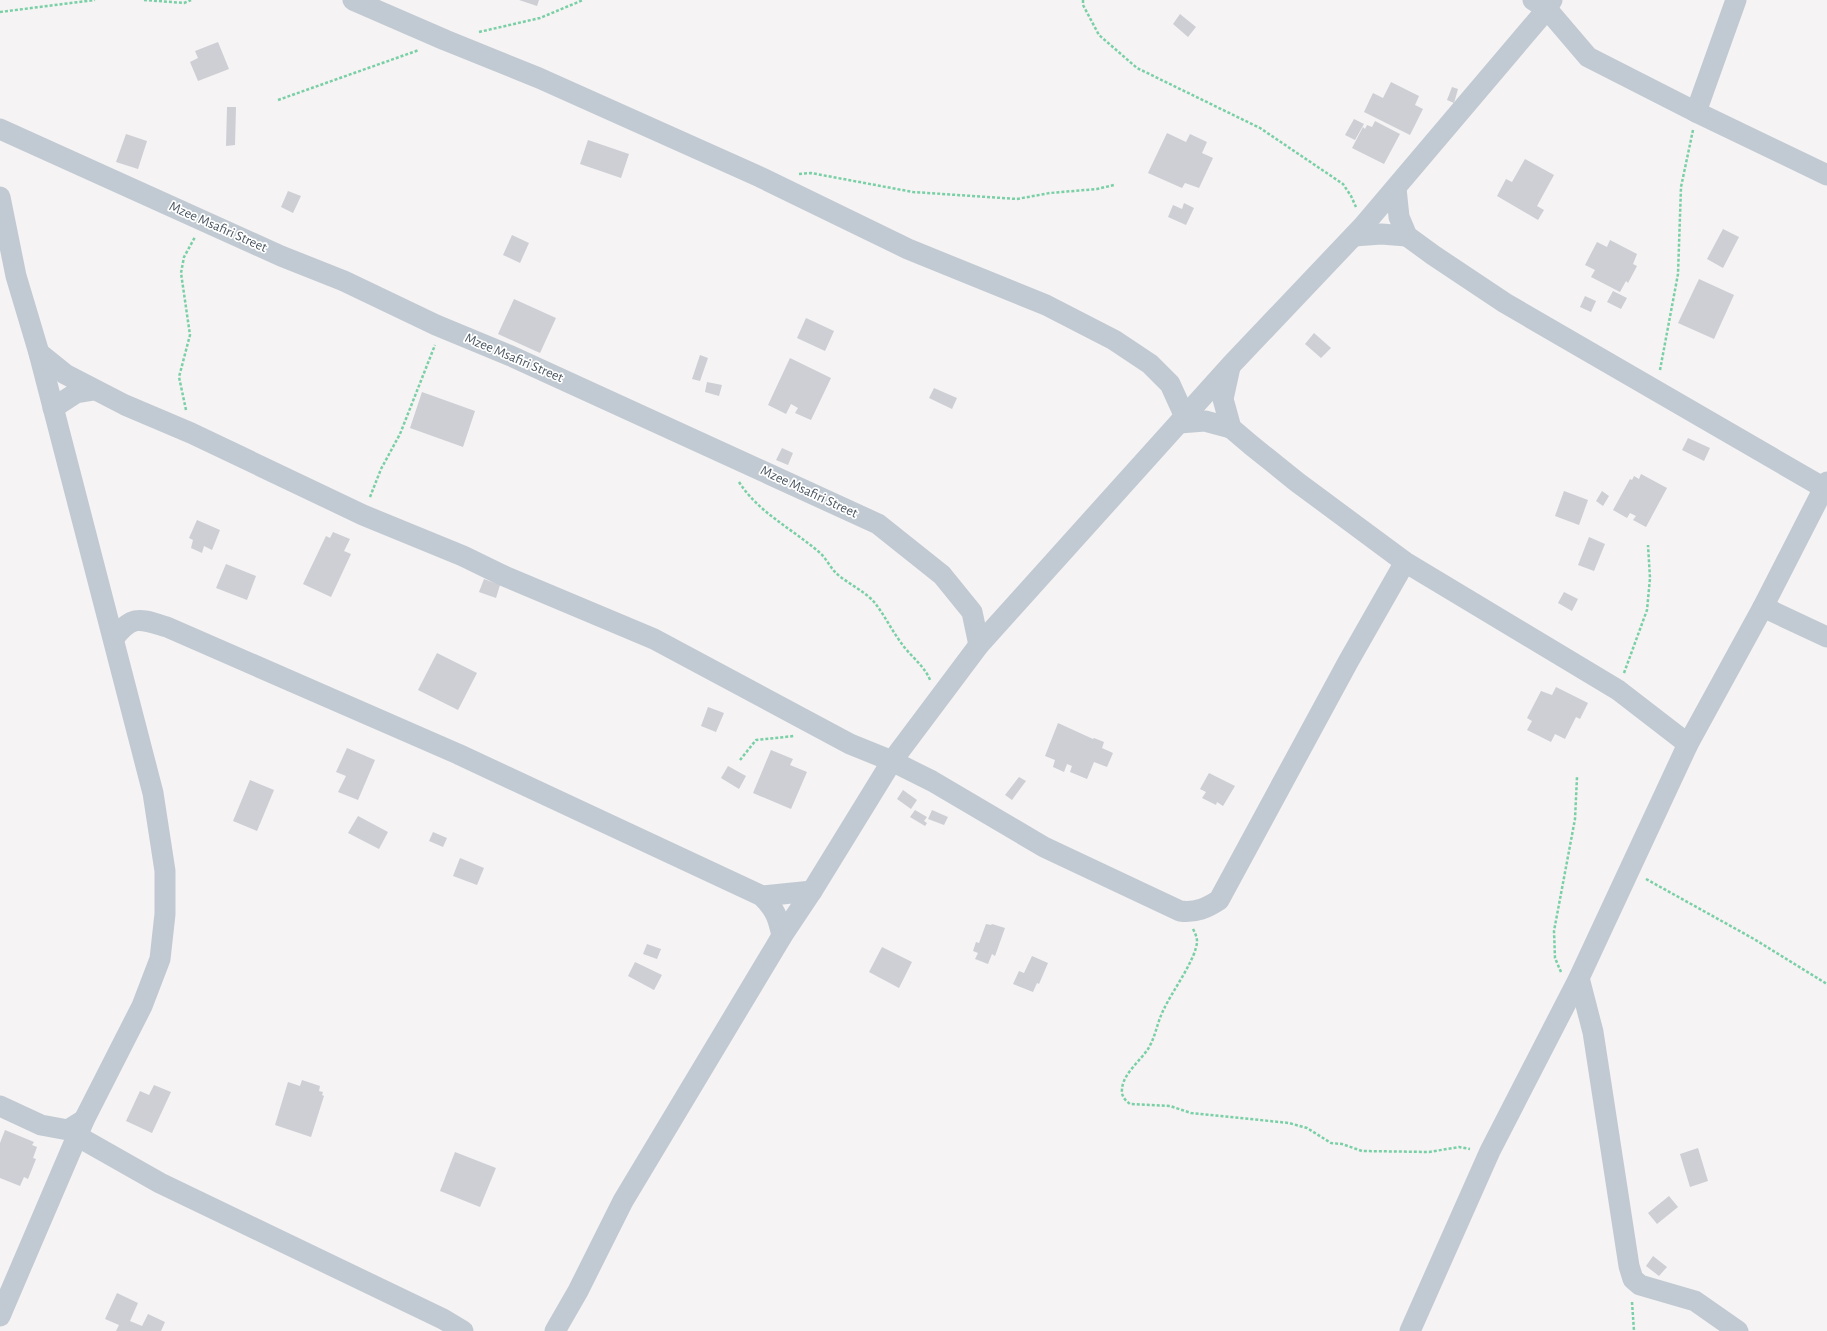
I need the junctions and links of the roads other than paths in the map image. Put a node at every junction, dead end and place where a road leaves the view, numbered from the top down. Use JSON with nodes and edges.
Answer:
{"nodes":[{"id":1,"x":353,"y":0,"type":"edge"},
{"id":2,"x":1736,"y":0,"type":"edge"},
{"id":3,"x":1544,"y":3,"type":"edge"},
{"id":4,"x":1696,"y":112,"type":"junction"},
{"id":5,"x":0,"y":129,"type":"edge"},
{"id":6,"x":1827,"y":175,"type":"edge"},
{"id":7,"x":1396,"y":188,"type":"junction"},
{"id":8,"x":0,"y":197,"type":"edge"},
{"id":9,"x":1359,"y":231,"type":"junction"},
{"id":10,"x":1407,"y":236,"type":"junction"},
{"id":11,"x":39,"y":353,"type":"junction"},
{"id":12,"x":1231,"y":365,"type":"junction"},
{"id":13,"x":94,"y":390,"type":"junction"},
{"id":14,"x":53,"y":408,"type":"junction"},
{"id":15,"x":1182,"y":420,"type":"junction"},
{"id":16,"x":1231,"y":428,"type":"junction"},
{"id":17,"x":1826,"y":485,"type":"edge"},
{"id":18,"x":1405,"y":562,"type":"junction"},
{"id":19,"x":1763,"y":607,"type":"junction"},
{"id":20,"x":1827,"y":637,"type":"edge"},
{"id":21,"x":114,"y":638,"type":"junction"},
{"id":22,"x":979,"y":645,"type":"junction"},
{"id":23,"x":1701,"y":718,"type":"junction"},
{"id":24,"x":1658,"y":721,"type":"junction"},
{"id":25,"x":1688,"y":744,"type":"junction"},
{"id":26,"x":892,"y":761,"type":"junction"},
{"id":27,"x":812,"y":891,"type":"junction"},
{"id":28,"x":762,"y":896,"type":"junction"},
{"id":29,"x":782,"y":936,"type":"junction"},
{"id":30,"x":1575,"y":986,"type":"junction"},
{"id":31,"x":0,"y":1106,"type":"edge"},
{"id":32,"x":80,"y":1128,"type":"junction"},
{"id":33,"x":0,"y":1316,"type":"edge"},
{"id":34,"x":463,"y":1331,"type":"edge"},
{"id":35,"x":555,"y":1331,"type":"edge"},
{"id":36,"x":1410,"y":1331,"type":"edge"},
{"id":37,"x":1738,"y":1331,"type":"edge"}],
"edges":[{"from":1,"to":15,"type":"street"},
{"from":2,"to":4,"type":"street"},
{"from":3,"to":4,"type":"street"},
{"from":3,"to":7,"type":"street"},
{"from":4,"to":6,"type":"street"},
{"from":5,"to":22,"type":"street","name":"Mzee Msafiri Street"},
{"from":7,"to":9,"type":"street"},
{"from":7,"to":10,"type":"street"},
{"from":8,"to":11,"type":"street"},
{"from":9,"to":10,"type":"street"},
{"from":9,"to":12,"type":"street"},
{"from":10,"to":17,"type":"street"},
{"from":11,"to":13,"type":"street"},
{"from":11,"to":14,"type":"street"},
{"from":12,"to":15,"type":"street"},
{"from":12,"to":16,"type":"street"},
{"from":13,"to":14,"type":"street"},
{"from":13,"to":26,"type":"street"},
{"from":14,"to":21,"type":"street"},
{"from":15,"to":16,"type":"street"},
{"from":15,"to":22,"type":"street"},
{"from":16,"to":18,"type":"street"},
{"from":17,"to":19,"type":"street"},
{"from":18,"to":24,"type":"street"},
{"from":18,"to":26,"type":"street"},
{"from":19,"to":20,"type":"street"},
{"from":19,"to":23,"type":"street"},
{"from":21,"to":28,"type":"street"},
{"from":21,"to":32,"type":"street"},
{"from":22,"to":26,"type":"street"},
{"from":23,"to":24,"type":"street"},
{"from":23,"to":25,"type":"street"},
{"from":24,"to":25,"type":"street"},
{"from":25,"to":30,"type":"street"},
{"from":26,"to":27,"type":"street"},
{"from":27,"to":28,"type":"street"},
{"from":27,"to":29,"type":"street"},
{"from":28,"to":29,"type":"street"},
{"from":29,"to":35,"type":"street"},
{"from":30,"to":36,"type":"street"},
{"from":30,"to":37,"type":"street"},
{"from":31,"to":32,"type":"street"},
{"from":32,"to":33,"type":"street"},
{"from":32,"to":34,"type":"street"}]}
